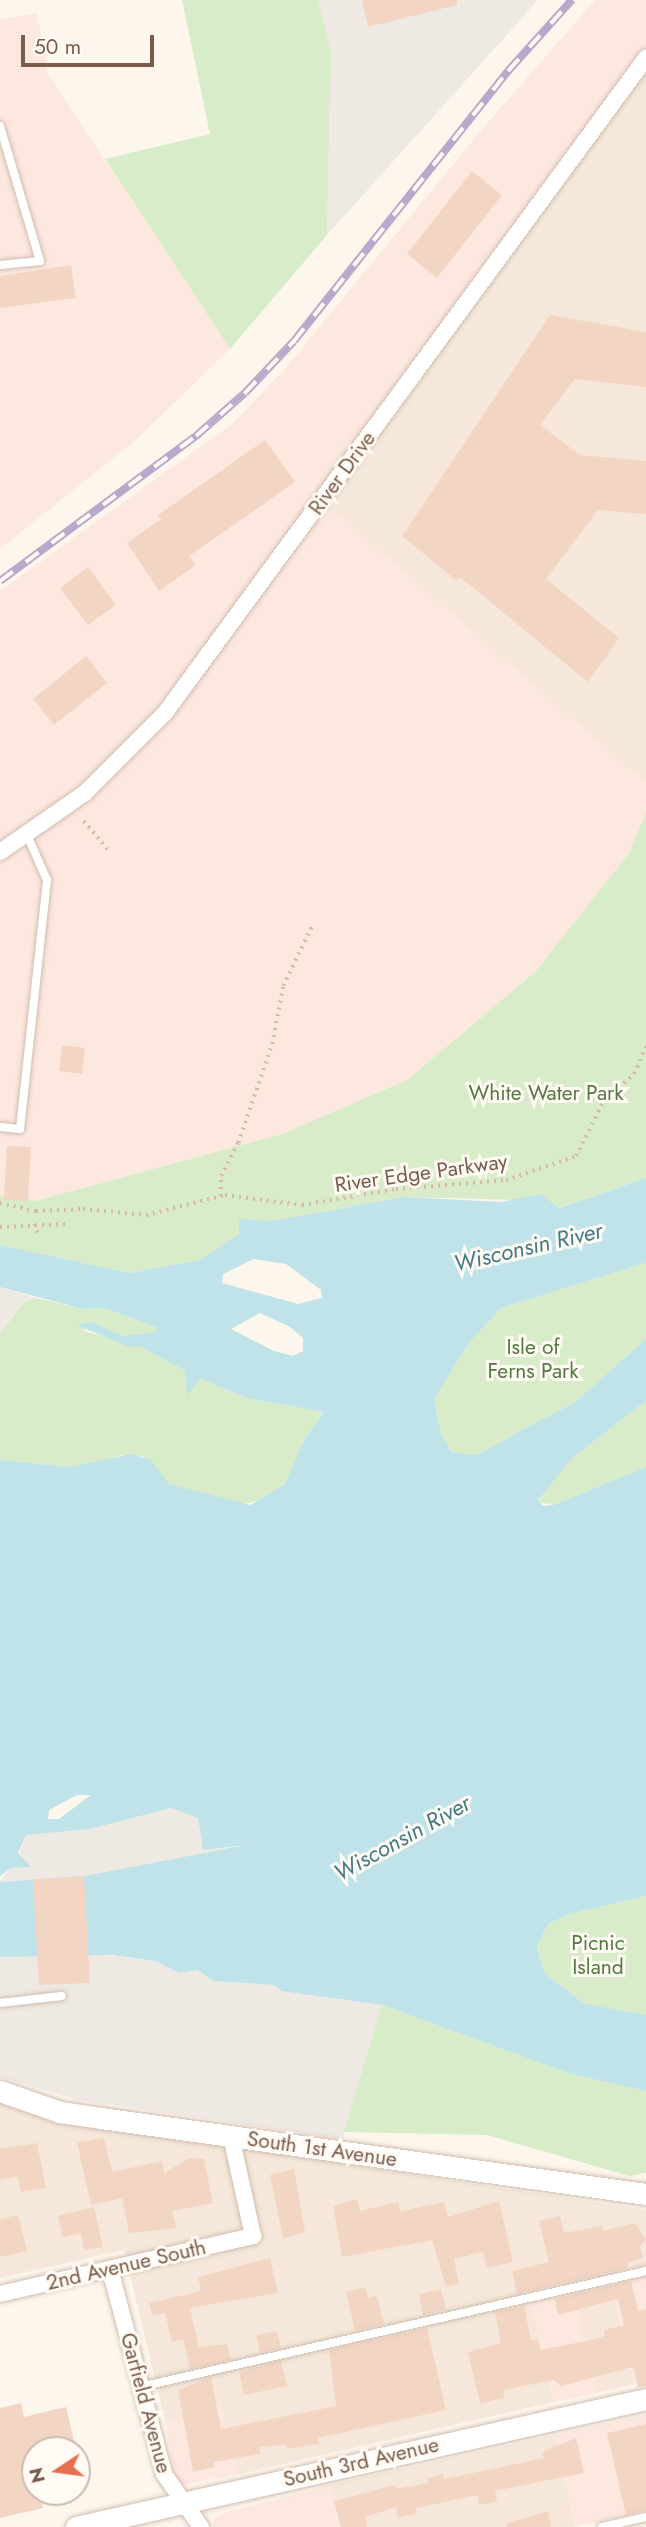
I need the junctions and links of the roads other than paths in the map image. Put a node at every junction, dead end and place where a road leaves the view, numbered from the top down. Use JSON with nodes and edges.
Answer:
{"nodes":[{"id":1,"x":646,"y":58,"type":"edge"},
{"id":2,"x":0,"y":126,"type":"edge"},
{"id":3,"x":0,"y":265,"type":"edge"},
{"id":4,"x":27,"y":835,"type":"junction"},
{"id":5,"x":0,"y":852,"type":"edge"},
{"id":6,"x":0,"y":1127,"type":"edge"},
{"id":7,"x":62,"y":1996,"type":"dead end"},
{"id":8,"x":0,"y":2003,"type":"edge"},
{"id":9,"x":0,"y":2091,"type":"edge"},
{"id":10,"x":230,"y":2136,"type":"junction"},
{"id":11,"x":646,"y":2194,"type":"edge"},
{"id":12,"x":110,"y":2269,"type":"junction"},
{"id":13,"x":646,"y":2271,"type":"edge"},
{"id":14,"x":0,"y":2294,"type":"edge"},
{"id":15,"x":140,"y":2387,"type":"junction"},
{"id":16,"x":646,"y":2399,"type":"edge"},
{"id":17,"x":186,"y":2502,"type":"junction"},
{"id":18,"x":646,"y":2517,"type":"edge"},
{"id":19,"x":76,"y":2527,"type":"edge"},
{"id":20,"x":201,"y":2527,"type":"edge"},
{"id":21,"x":602,"y":2527,"type":"edge"}],
"edges":[{"from":1,"to":4,"type":"street","name":"River Drive"},
{"from":2,"to":3,"type":"lane"},
{"from":4,"to":5,"type":"street","name":"River Drive"},
{"from":4,"to":6,"type":"lane"},
{"from":7,"to":8,"type":"lane"},
{"from":9,"to":10,"type":"street","name":"South 1st Avenue"},
{"from":10,"to":11,"type":"street","name":"South 1st Avenue"},
{"from":10,"to":12,"type":"street","name":"2nd Avenue South"},
{"from":12,"to":14,"type":"street","name":"2nd Avenue South"},
{"from":12,"to":15,"type":"street","name":"Garfield Avenue"},
{"from":13,"to":15,"type":"lane"},
{"from":15,"to":17,"type":"street","name":"Garfield Avenue"},
{"from":16,"to":17,"type":"street","name":"South 3rd Avenue"},
{"from":17,"to":19,"type":"street","name":"South 3rd Avenue"},
{"from":17,"to":20,"type":"street","name":"Garfield Avenue"},
{"from":18,"to":21,"type":"lane"}]}
